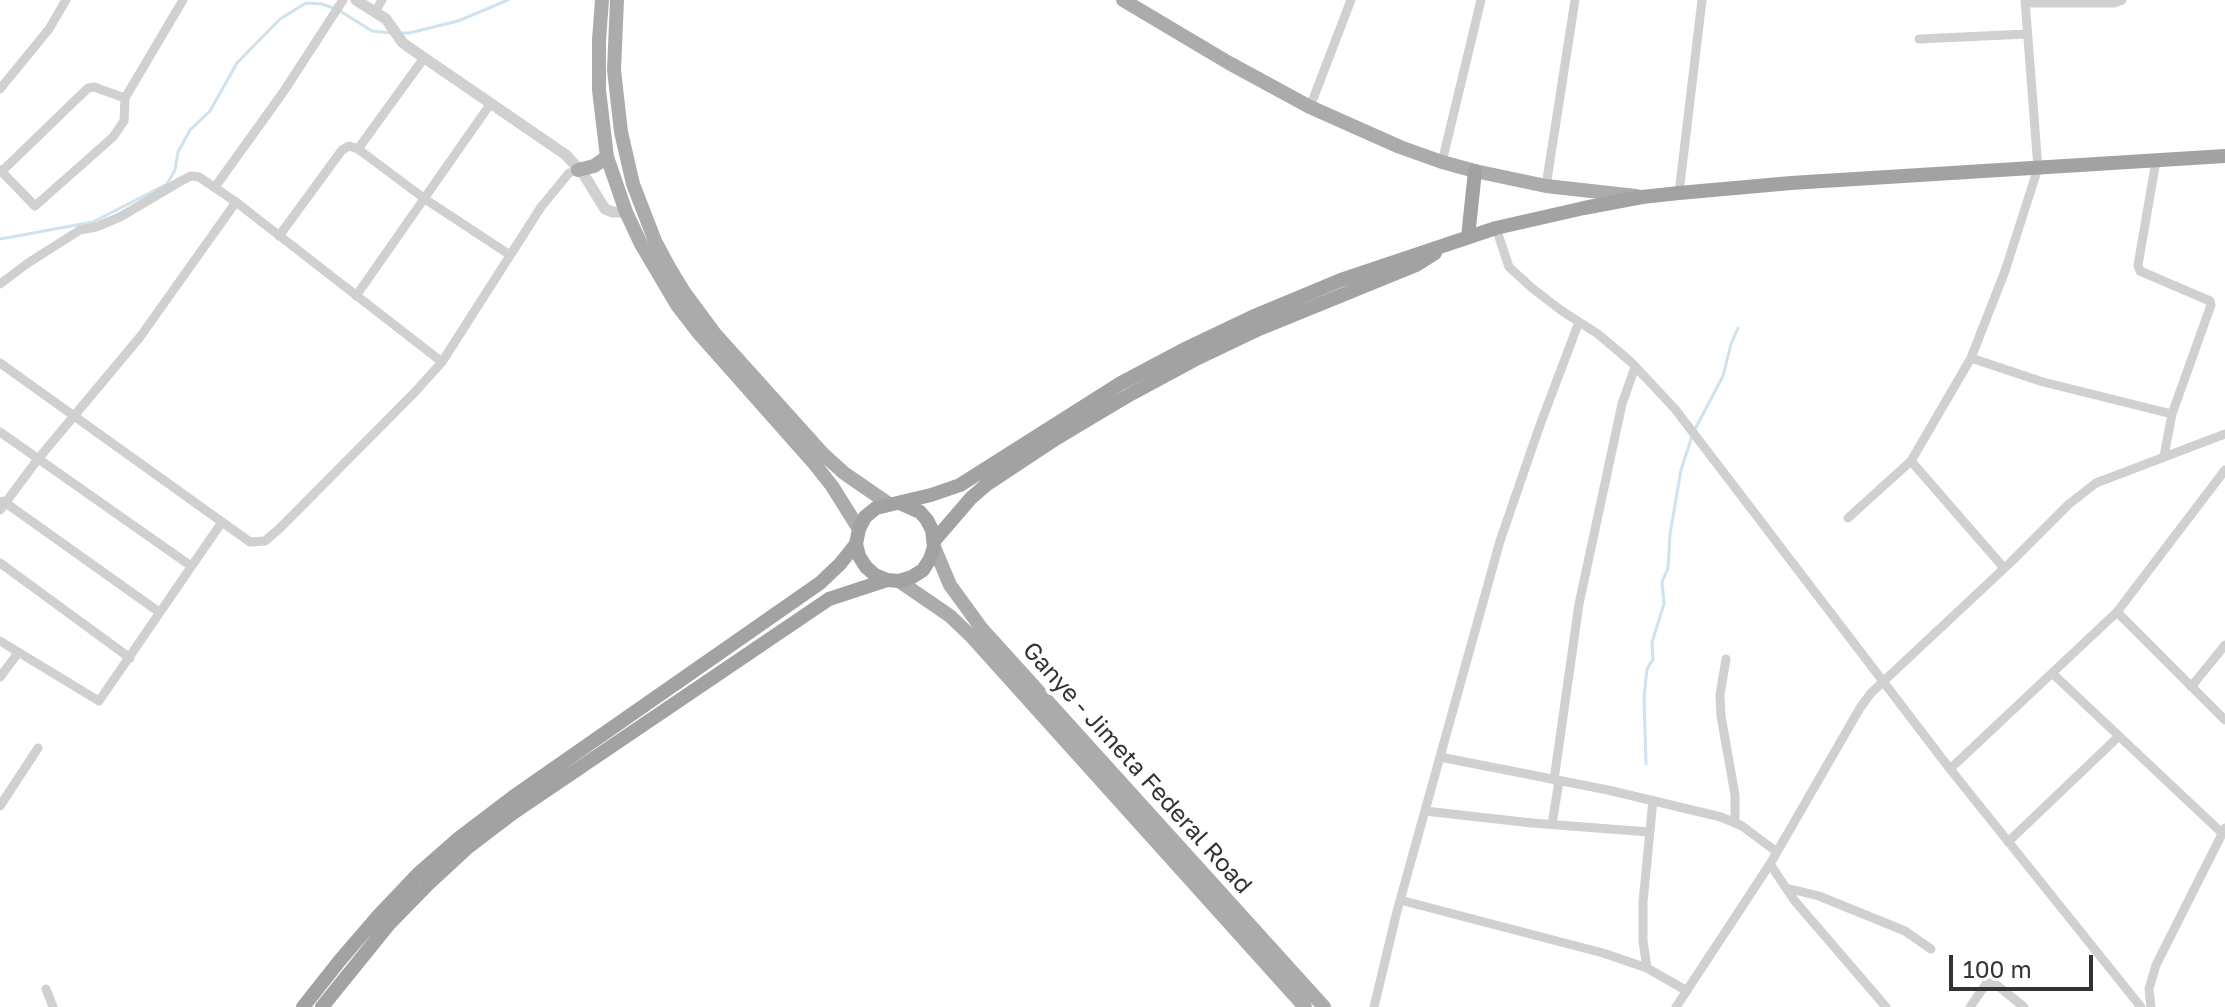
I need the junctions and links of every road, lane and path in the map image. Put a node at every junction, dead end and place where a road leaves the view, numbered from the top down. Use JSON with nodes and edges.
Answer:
{"nodes":[{"id":1,"x":66,"y":0,"type":"edge"},
{"id":2,"x":183,"y":0,"type":"edge"},
{"id":3,"x":356,"y":0,"type":"edge"},
{"id":4,"x":382,"y":0,"type":"edge"},
{"id":5,"x":602,"y":0,"type":"edge"},
{"id":6,"x":617,"y":0,"type":"edge"},
{"id":7,"x":1351,"y":0,"type":"edge"},
{"id":8,"x":1481,"y":0,"type":"edge"},
{"id":9,"x":1575,"y":0,"type":"edge"},
{"id":10,"x":1702,"y":0,"type":"edge"},
{"id":11,"x":2122,"y":0,"type":"edge"},
{"id":12,"x":1131,"y":2,"type":"edge"},
{"id":13,"x":2026,"y":2,"type":"edge"},
{"id":14,"x":340,"y":5,"type":"edge"},
{"id":15,"x":375,"y":12,"type":"junction"},
{"id":16,"x":2027,"y":34,"type":"junction"},
{"id":17,"x":1919,"y":39,"type":"dead end"},
{"id":18,"x":424,"y":58,"type":"junction"},
{"id":19,"x":0,"y":89,"type":"edge"},
{"id":20,"x":125,"y":98,"type":"junction"},
{"id":21,"x":491,"y":103,"type":"junction"},
{"id":22,"x":1310,"y":107,"type":"junction"},
{"id":23,"x":358,"y":149,"type":"junction"},
{"id":24,"x":2225,"y":156,"type":"edge"},
{"id":25,"x":607,"y":157,"type":"junction"},
{"id":26,"x":2156,"y":161,"type":"junction"},
{"id":27,"x":1442,"y":162,"type":"junction"},
{"id":28,"x":2038,"y":168,"type":"junction"},
{"id":29,"x":578,"y":170,"type":"junction"},
{"id":30,"x":1,"y":171,"type":"edge"},
{"id":31,"x":1475,"y":171,"type":"junction"},
{"id":32,"x":1546,"y":186,"type":"junction"},
{"id":33,"x":215,"y":187,"type":"junction"},
{"id":34,"x":1679,"y":193,"type":"junction"},
{"id":35,"x":1642,"y":197,"type":"junction"},
{"id":36,"x":425,"y":199,"type":"junction"},
{"id":37,"x":236,"y":202,"type":"junction"},
{"id":38,"x":626,"y":212,"type":"junction"},
{"id":39,"x":1496,"y":228,"type":"junction"},
{"id":40,"x":279,"y":236,"type":"junction"},
{"id":41,"x":1468,"y":237,"type":"junction"},
{"id":42,"x":1450,"y":243,"type":"junction"},
{"id":43,"x":510,"y":255,"type":"junction"},
{"id":44,"x":0,"y":284,"type":"edge"},
{"id":45,"x":356,"y":296,"type":"junction"},
{"id":46,"x":1579,"y":322,"type":"junction"},
{"id":47,"x":1971,"y":358,"type":"junction"},
{"id":48,"x":442,"y":362,"type":"junction"},
{"id":49,"x":0,"y":363,"type":"edge"},
{"id":50,"x":1635,"y":367,"type":"junction"},
{"id":51,"x":2172,"y":414,"type":"junction"},
{"id":52,"x":74,"y":416,"type":"junction"},
{"id":53,"x":0,"y":432,"type":"edge"},
{"id":54,"x":2225,"y":434,"type":"edge"},
{"id":55,"x":2164,"y":456,"type":"junction"},
{"id":56,"x":38,"y":459,"type":"junction"},
{"id":57,"x":1911,"y":461,"type":"junction"},
{"id":58,"x":2225,"y":470,"type":"edge"},
{"id":59,"x":2,"y":504,"type":"edge"},
{"id":60,"x":894,"y":504,"type":"junction"},
{"id":61,"x":1848,"y":518,"type":"dead end"},
{"id":62,"x":222,"y":522,"type":"junction"},
{"id":63,"x":857,"y":536,"type":"junction"},
{"id":64,"x":934,"y":544,"type":"junction"},
{"id":65,"x":0,"y":563,"type":"edge"},
{"id":66,"x":191,"y":566,"type":"junction"},
{"id":67,"x":2004,"y":568,"type":"junction"},
{"id":68,"x":893,"y":580,"type":"junction"},
{"id":69,"x":159,"y":612,"type":"junction"},
{"id":70,"x":2117,"y":612,"type":"junction"},
{"id":71,"x":0,"y":641,"type":"edge"},
{"id":72,"x":2225,"y":645,"type":"edge"},
{"id":73,"x":18,"y":653,"type":"junction"},
{"id":74,"x":130,"y":658,"type":"junction"},
{"id":75,"x":1726,"y":659,"type":"dead end"},
{"id":76,"x":2052,"y":673,"type":"junction"},
{"id":77,"x":0,"y":677,"type":"edge"},
{"id":78,"x":1882,"y":682,"type":"junction"},
{"id":79,"x":2191,"y":687,"type":"junction"},
{"id":80,"x":2225,"y":720,"type":"edge"},
{"id":81,"x":2119,"y":736,"type":"junction"},
{"id":82,"x":38,"y":748,"type":"dead end"},
{"id":83,"x":1440,"y":757,"type":"junction"},
{"id":84,"x":1950,"y":769,"type":"junction"},
{"id":85,"x":1557,"y":780,"type":"junction"},
{"id":86,"x":1653,"y":800,"type":"junction"},
{"id":87,"x":0,"y":806,"type":"edge"},
{"id":88,"x":1425,"y":811,"type":"junction"},
{"id":89,"x":1735,"y":823,"type":"junction"},
{"id":90,"x":1552,"y":824,"type":"junction"},
{"id":91,"x":2224,"y":831,"type":"edge"},
{"id":92,"x":1649,"y":832,"type":"junction"},
{"id":93,"x":2008,"y":842,"type":"junction"},
{"id":94,"x":1777,"y":852,"type":"junction"},
{"id":95,"x":1770,"y":864,"type":"junction"},
{"id":96,"x":1786,"y":888,"type":"junction"},
{"id":97,"x":1400,"y":900,"type":"junction"},
{"id":98,"x":1931,"y":949,"type":"dead end"},
{"id":99,"x":1647,"y":968,"type":"junction"},
{"id":100,"x":46,"y":989,"type":"dead end"},
{"id":101,"x":1687,"y":991,"type":"junction"},
{"id":102,"x":53,"y":1007,"type":"edge"},
{"id":103,"x":303,"y":1007,"type":"edge"},
{"id":104,"x":322,"y":1007,"type":"edge"},
{"id":105,"x":1305,"y":1007,"type":"edge"},
{"id":106,"x":1324,"y":1007,"type":"edge"},
{"id":107,"x":1374,"y":1007,"type":"edge"},
{"id":108,"x":1676,"y":1007,"type":"edge"},
{"id":109,"x":1886,"y":1007,"type":"edge"},
{"id":110,"x":1970,"y":1007,"type":"edge"},
{"id":111,"x":2024,"y":1007,"type":"edge"},
{"id":112,"x":2141,"y":1007,"type":"edge"},
{"id":113,"x":2151,"y":1007,"type":"edge"}],
"edges":[{"from":1,"to":19,"type":"street"},
{"from":2,"to":20,"type":"street"},
{"from":3,"to":15,"type":"street"},
{"from":4,"to":15,"type":"street"},
{"from":5,"to":25,"type":"main road"},
{"from":6,"to":60,"type":"main road"},
{"from":7,"to":22,"type":"street"},
{"from":8,"to":27,"type":"street"},
{"from":9,"to":32,"type":"street"},
{"from":10,"to":34,"type":"street"},
{"from":11,"to":13,"type":"street"},
{"from":12,"to":22,"type":"main road"},
{"from":13,"to":16,"type":"street"},
{"from":14,"to":33,"type":"street"},
{"from":15,"to":18,"type":"street"},
{"from":16,"to":17,"type":"street"},
{"from":16,"to":28,"type":"street"},
{"from":18,"to":21,"type":"street"},
{"from":18,"to":23,"type":"street"},
{"from":20,"to":30,"type":"street"},
{"from":20,"to":30,"type":"street"},
{"from":21,"to":29,"type":"street"},
{"from":21,"to":36,"type":"street"},
{"from":22,"to":27,"type":"main road"},
{"from":23,"to":36,"type":"street"},
{"from":23,"to":40,"type":"street"},
{"from":24,"to":26,"type":"highway"},
{"from":25,"to":29,"type":"main road"},
{"from":25,"to":38,"type":"main road"},
{"from":26,"to":28,"type":"highway"},
{"from":26,"to":51,"type":"street"},
{"from":27,"to":31,"type":"main road"},
{"from":28,"to":34,"type":"highway"},
{"from":28,"to":47,"type":"street"},
{"from":29,"to":38,"type":"street"},
{"from":29,"to":43,"type":"street"},
{"from":31,"to":32,"type":"main road"},
{"from":31,"to":41,"type":"highway"},
{"from":32,"to":35,"type":"main road"},
{"from":33,"to":37,"type":"street"},
{"from":33,"to":44,"type":"street"},
{"from":34,"to":35,"type":"highway"},
{"from":35,"to":39,"type":"highway"},
{"from":36,"to":43,"type":"street"},
{"from":36,"to":45,"type":"street"},
{"from":37,"to":40,"type":"street"},
{"from":37,"to":52,"type":"street"},
{"from":38,"to":63,"type":"main road"},
{"from":39,"to":41,"type":"highway"},
{"from":39,"to":46,"type":"street"},
{"from":40,"to":45,"type":"street"},
{"from":41,"to":42,"type":"highway"},
{"from":42,"to":60,"type":"highway"},
{"from":42,"to":64,"type":"highway"},
{"from":43,"to":48,"type":"street"},
{"from":45,"to":48,"type":"street"},
{"from":46,"to":50,"type":"street"},
{"from":46,"to":83,"type":"street"},
{"from":47,"to":51,"type":"street"},
{"from":47,"to":57,"type":"street"},
{"from":48,"to":62,"type":"street"},
{"from":49,"to":52,"type":"street"},
{"from":50,"to":78,"type":"street"},
{"from":50,"to":85,"type":"street"},
{"from":51,"to":55,"type":"street"},
{"from":52,"to":56,"type":"street"},
{"from":52,"to":62,"type":"street"},
{"from":53,"to":56,"type":"street"},
{"from":54,"to":55,"type":"street"},
{"from":55,"to":67,"type":"street"},
{"from":56,"to":59,"type":"street"},
{"from":56,"to":66,"type":"street"},
{"from":57,"to":61,"type":"street"},
{"from":57,"to":67,"type":"street"},
{"from":58,"to":70,"type":"street"},
{"from":59,"to":69,"type":"street"},
{"from":60,"to":63,"type":"highway"},
{"from":60,"to":64,"type":"highway"},
{"from":62,"to":66,"type":"street"},
{"from":63,"to":68,"type":"highway"},
{"from":63,"to":103,"type":"highway"},
{"from":64,"to":68,"type":"highway"},
{"from":64,"to":106,"type":"main road","name":"Ganye - Jimeta Federal Road"},
{"from":65,"to":74,"type":"street"},
{"from":66,"to":69,"type":"street"},
{"from":67,"to":78,"type":"street"},
{"from":68,"to":104,"type":"highway"},
{"from":68,"to":105,"type":"main road","name":"Ganye - Jimeta Federal Road"},
{"from":69,"to":74,"type":"street"},
{"from":70,"to":76,"type":"street"},
{"from":70,"to":79,"type":"street"},
{"from":71,"to":73,"type":"street"},
{"from":72,"to":79,"type":"street"},
{"from":73,"to":74,"type":"street"},
{"from":73,"to":77,"type":"street"},
{"from":75,"to":89,"type":"street"},
{"from":76,"to":81,"type":"street"},
{"from":76,"to":84,"type":"street"},
{"from":78,"to":84,"type":"street"},
{"from":78,"to":94,"type":"street"},
{"from":79,"to":80,"type":"street"},
{"from":81,"to":91,"type":"street"},
{"from":81,"to":93,"type":"street"},
{"from":82,"to":87,"type":"street"},
{"from":83,"to":85,"type":"street"},
{"from":83,"to":88,"type":"street"},
{"from":84,"to":93,"type":"street"},
{"from":85,"to":86,"type":"street"},
{"from":85,"to":90,"type":"street"},
{"from":86,"to":89,"type":"street"},
{"from":86,"to":92,"type":"street"},
{"from":88,"to":90,"type":"street"},
{"from":88,"to":97,"type":"street"},
{"from":89,"to":94,"type":"street"},
{"from":90,"to":92,"type":"street"},
{"from":91,"to":113,"type":"street"},
{"from":92,"to":99,"type":"street"},
{"from":93,"to":112,"type":"street"},
{"from":94,"to":95,"type":"street"},
{"from":95,"to":96,"type":"street"},
{"from":95,"to":101,"type":"street"},
{"from":96,"to":98,"type":"street"},
{"from":96,"to":109,"type":"street"},
{"from":97,"to":99,"type":"street"},
{"from":97,"to":107,"type":"street"},
{"from":99,"to":101,"type":"street"},
{"from":100,"to":102,"type":"street"},
{"from":101,"to":108,"type":"street"},
{"from":110,"to":111,"type":"street"}]}
